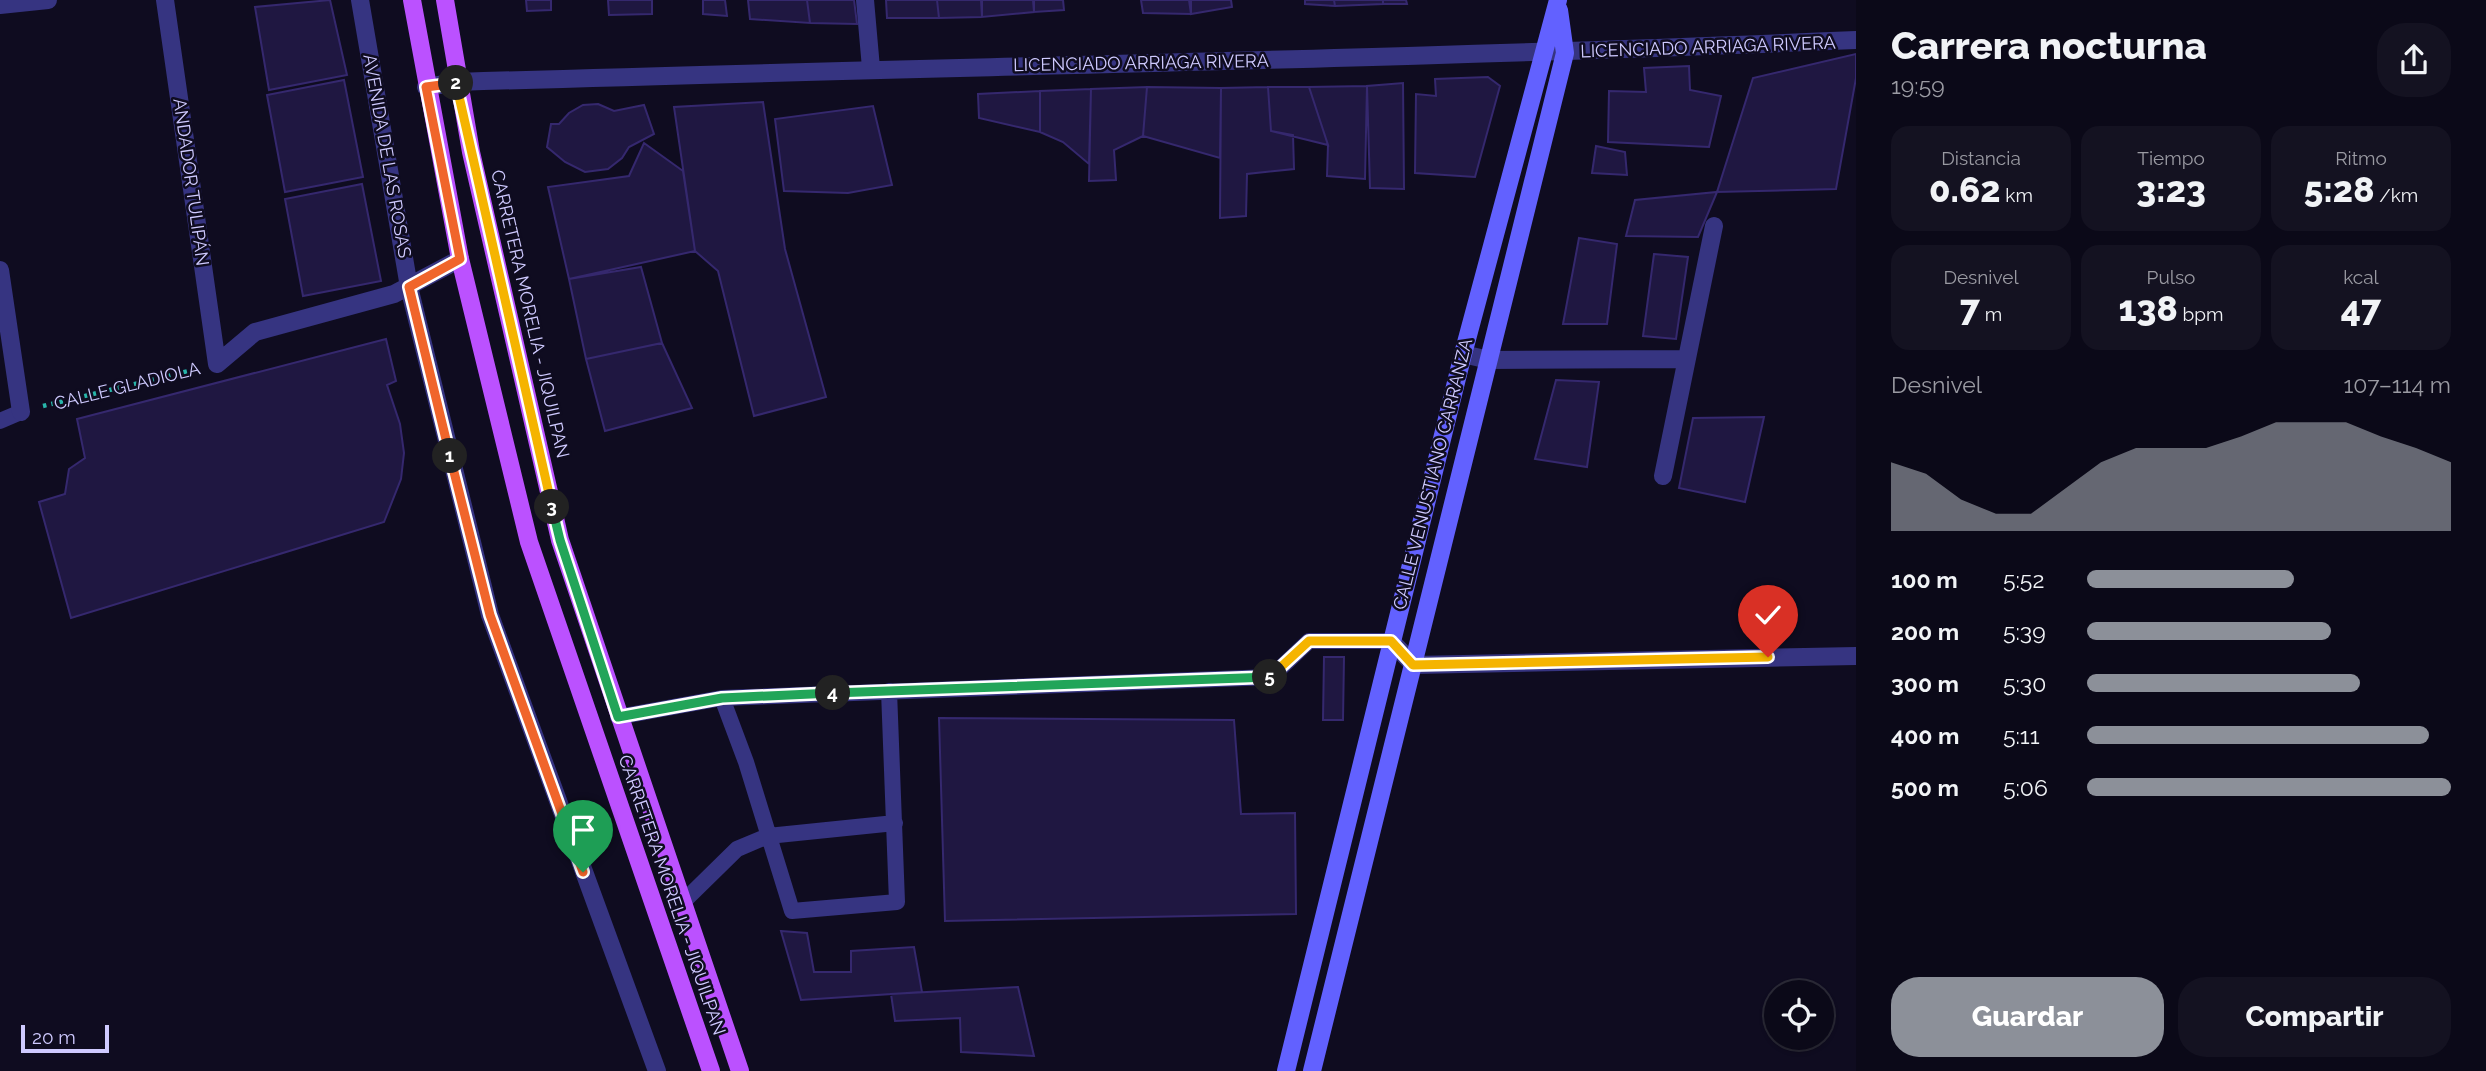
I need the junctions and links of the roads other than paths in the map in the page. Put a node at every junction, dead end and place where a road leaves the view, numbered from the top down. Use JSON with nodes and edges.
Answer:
{"nodes":[{"id":1,"x":48,"y":0,"type":"edge"},
{"id":2,"x":165,"y":0,"type":"edge"},
{"id":3,"x":360,"y":0,"type":"edge"},
{"id":4,"x":412,"y":0,"type":"edge"},
{"id":5,"x":445,"y":0,"type":"edge"},
{"id":6,"x":865,"y":0,"type":"edge"},
{"id":7,"x":1558,"y":1,"type":"edge"},
{"id":8,"x":0,"y":5,"type":"edge"},
{"id":9,"x":1856,"y":40,"type":"edge"},
{"id":10,"x":1565,"y":53,"type":"junction"},
{"id":11,"x":1543,"y":54,"type":"junction"},
{"id":12,"x":871,"y":68,"type":"junction"},
{"id":13,"x":458,"y":82,"type":"junction"},
{"id":14,"x":426,"y":87,"type":"junction"},
{"id":15,"x":1714,"y":226,"type":"dead end"},
{"id":16,"x":460,"y":259,"type":"junction"},
{"id":17,"x":0,"y":270,"type":"edge"},
{"id":18,"x":409,"y":287,"type":"junction"},
{"id":19,"x":1463,"y":354,"type":"junction"},
{"id":20,"x":1685,"y":359,"type":"junction"},
{"id":21,"x":1489,"y":360,"type":"junction"},
{"id":22,"x":217,"y":364,"type":"joint"},
{"id":23,"x":22,"y":412,"type":"joint"},
{"id":24,"x":0,"y":421,"type":"edge"},
{"id":25,"x":1663,"y":476,"type":"dead end"},
{"id":26,"x":1391,"y":641,"type":"junction"},
{"id":27,"x":1856,"y":656,"type":"edge"},
{"id":28,"x":1413,"y":665,"type":"junction"},
{"id":29,"x":889,"y":691,"type":"junction"},
{"id":30,"x":722,"y":698,"type":"junction"},
{"id":31,"x":618,"y":717,"type":"junction"},
{"id":32,"x":895,"y":823,"type":"junction"},
{"id":33,"x":768,"y":836,"type":"junction"},
{"id":34,"x":683,"y":902,"type":"junction"},
{"id":35,"x":657,"y":1071,"type":"edge"},
{"id":36,"x":710,"y":1071,"type":"edge"},
{"id":37,"x":740,"y":1071,"type":"edge"},
{"id":38,"x":1286,"y":1071,"type":"edge"},
{"id":39,"x":1312,"y":1071,"type":"edge"}],
"edges":[{"from":1,"to":8,"type":"street"},
{"from":2,"to":22,"type":"street","name":"ANDADOR TULIPÁN"},
{"from":3,"to":18,"type":"street","name":"AVENIDA DE LAS ROSAS"},
{"from":4,"to":14,"type":"main road","name":"CARRETERA MORELIA - JIQUILPAN"},
{"from":5,"to":13,"type":"main road","name":"CARRETERA MORELIA - JIQUILPAN"},
{"from":6,"to":12,"type":"street"},
{"from":7,"to":10,"type":"street","name":"CALLE VENUSTIANO CARRANZA"},
{"from":7,"to":11,"type":"street","name":"CALLE VENUSTIANO CARRANZA"},
{"from":9,"to":10,"type":"street","name":"LICENCIADO ARRIAGA RIVERA"},
{"from":10,"to":11,"type":"street","name":"LICENCIADO ARRIAGA RIVERA"},
{"from":10,"to":21,"type":"street","name":"CALLE VENUSTIANO CARRANZA"},
{"from":11,"to":12,"type":"street","name":"LICENCIADO ARRIAGA RIVERA"},
{"from":11,"to":19,"type":"street","name":"CALLE VENUSTIANO CARRANZA"},
{"from":12,"to":13,"type":"street","name":"LICENCIADO ARRIAGA RIVERA"},
{"from":13,"to":14,"type":"street","name":"LICENCIADO ARRIAGA RIVERA"},
{"from":13,"to":31,"type":"main road","name":"CARRETERA MORELIA - JIQUILPAN"},
{"from":14,"to":16,"type":"main road","name":"CARRETERA MORELIA - JIQUILPAN"},
{"from":15,"to":20,"type":"street"},
{"from":16,"to":18,"type":"street","name":"CALLE GLADIOLA"},
{"from":16,"to":36,"type":"main road","name":"CARRETERA MORELIA - JIQUILPAN"},
{"from":17,"to":23,"type":"street"},
{"from":18,"to":22,"type":"street","name":"CALLE GLADIOLA"},
{"from":18,"to":35,"type":"street","name":"AVENIDA DE LAS ROSAS"},
{"from":19,"to":21,"type":"street"},
{"from":19,"to":26,"type":"street","name":"CALLE VENUSTIANO CARRANZA"},
{"from":20,"to":21,"type":"street"},
{"from":20,"to":25,"type":"street"},
{"from":21,"to":28,"type":"street","name":"CALLE VENUSTIANO CARRANZA"},
{"from":23,"to":24,"type":"lane"},
{"from":26,"to":28,"type":"street"},
{"from":26,"to":29,"type":"lane"},
{"from":26,"to":38,"type":"street","name":"CALLE VENUSTIANO CARRANZA"},
{"from":27,"to":28,"type":"street"},
{"from":28,"to":39,"type":"street","name":"CALLE VENUSTIANO CARRANZA"},
{"from":29,"to":30,"type":"lane"},
{"from":29,"to":32,"type":"lane"},
{"from":30,"to":31,"type":"lane"},
{"from":30,"to":33,"type":"lane"},
{"from":31,"to":34,"type":"main road","name":"CARRETERA MORELIA - JIQUILPAN"},
{"from":32,"to":33,"type":"lane"},
{"from":32,"to":33,"type":"lane"},
{"from":33,"to":34,"type":"lane"},
{"from":34,"to":37,"type":"main road","name":"CARRETERA MORELIA - JIQUILPAN"}]}
